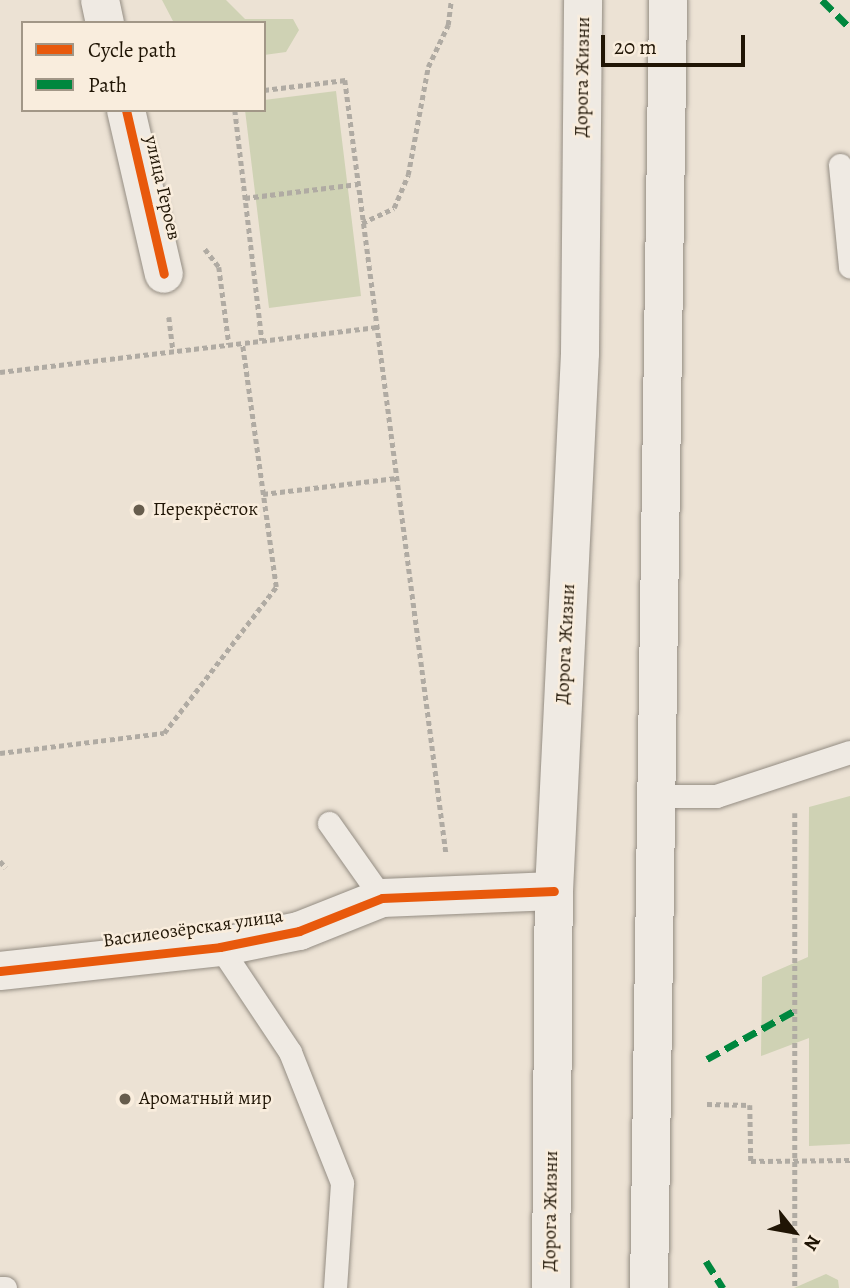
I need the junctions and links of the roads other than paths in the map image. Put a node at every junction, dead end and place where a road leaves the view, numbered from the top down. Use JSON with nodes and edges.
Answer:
{"nodes":[{"id":1,"x":100,"y":0,"type":"edge"},
{"id":2,"x":583,"y":0,"type":"edge"},
{"id":3,"x":668,"y":0,"type":"edge"},
{"id":4,"x":105,"y":21,"type":"edge"},
{"id":5,"x":126,"y":112,"type":"edge"},
{"id":6,"x":839,"y":165,"type":"dead end"},
{"id":7,"x":850,"y":267,"type":"edge"},
{"id":8,"x":164,"y":274,"type":"dead end"},
{"id":9,"x":850,"y":751,"type":"edge"},
{"id":10,"x":654,"y":796,"type":"junction"},
{"id":11,"x":329,"y":823,"type":"dead end"},
{"id":12,"x":554,"y":891,"type":"junction"},
{"id":13,"x":382,"y":898,"type":"junction"},
{"id":14,"x":220,"y":947,"type":"junction"},
{"id":15,"x":0,"y":971,"type":"edge"},
{"id":16,"x":0,"y":1288,"type":"edge"},
{"id":17,"x":5,"y":1288,"type":"edge"},
{"id":18,"x":335,"y":1288,"type":"edge"},
{"id":19,"x":551,"y":1288,"type":"edge"},
{"id":20,"x":649,"y":1288,"type":"edge"}],
"edges":[{"from":1,"to":4,"type":"main road"},
{"from":2,"to":12,"type":"main road","name":"Дорога Жизни"},
{"from":3,"to":10,"type":"main road"},
{"from":5,"to":8,"type":"main road","name":"улица Героев"},
{"from":6,"to":7,"type":"lane"},
{"from":9,"to":10,"type":"lane"},
{"from":10,"to":20,"type":"main road"},
{"from":11,"to":13,"type":"lane"},
{"from":12,"to":13,"type":"main road","name":"Василеозёрская улица"},
{"from":12,"to":19,"type":"main road","name":"Дорога Жизни"},
{"from":13,"to":14,"type":"main road","name":"Василеозёрская улица"},
{"from":14,"to":15,"type":"main road","name":"Василеозёрская улица"},
{"from":14,"to":18,"type":"lane"},
{"from":16,"to":17,"type":"lane"}]}
